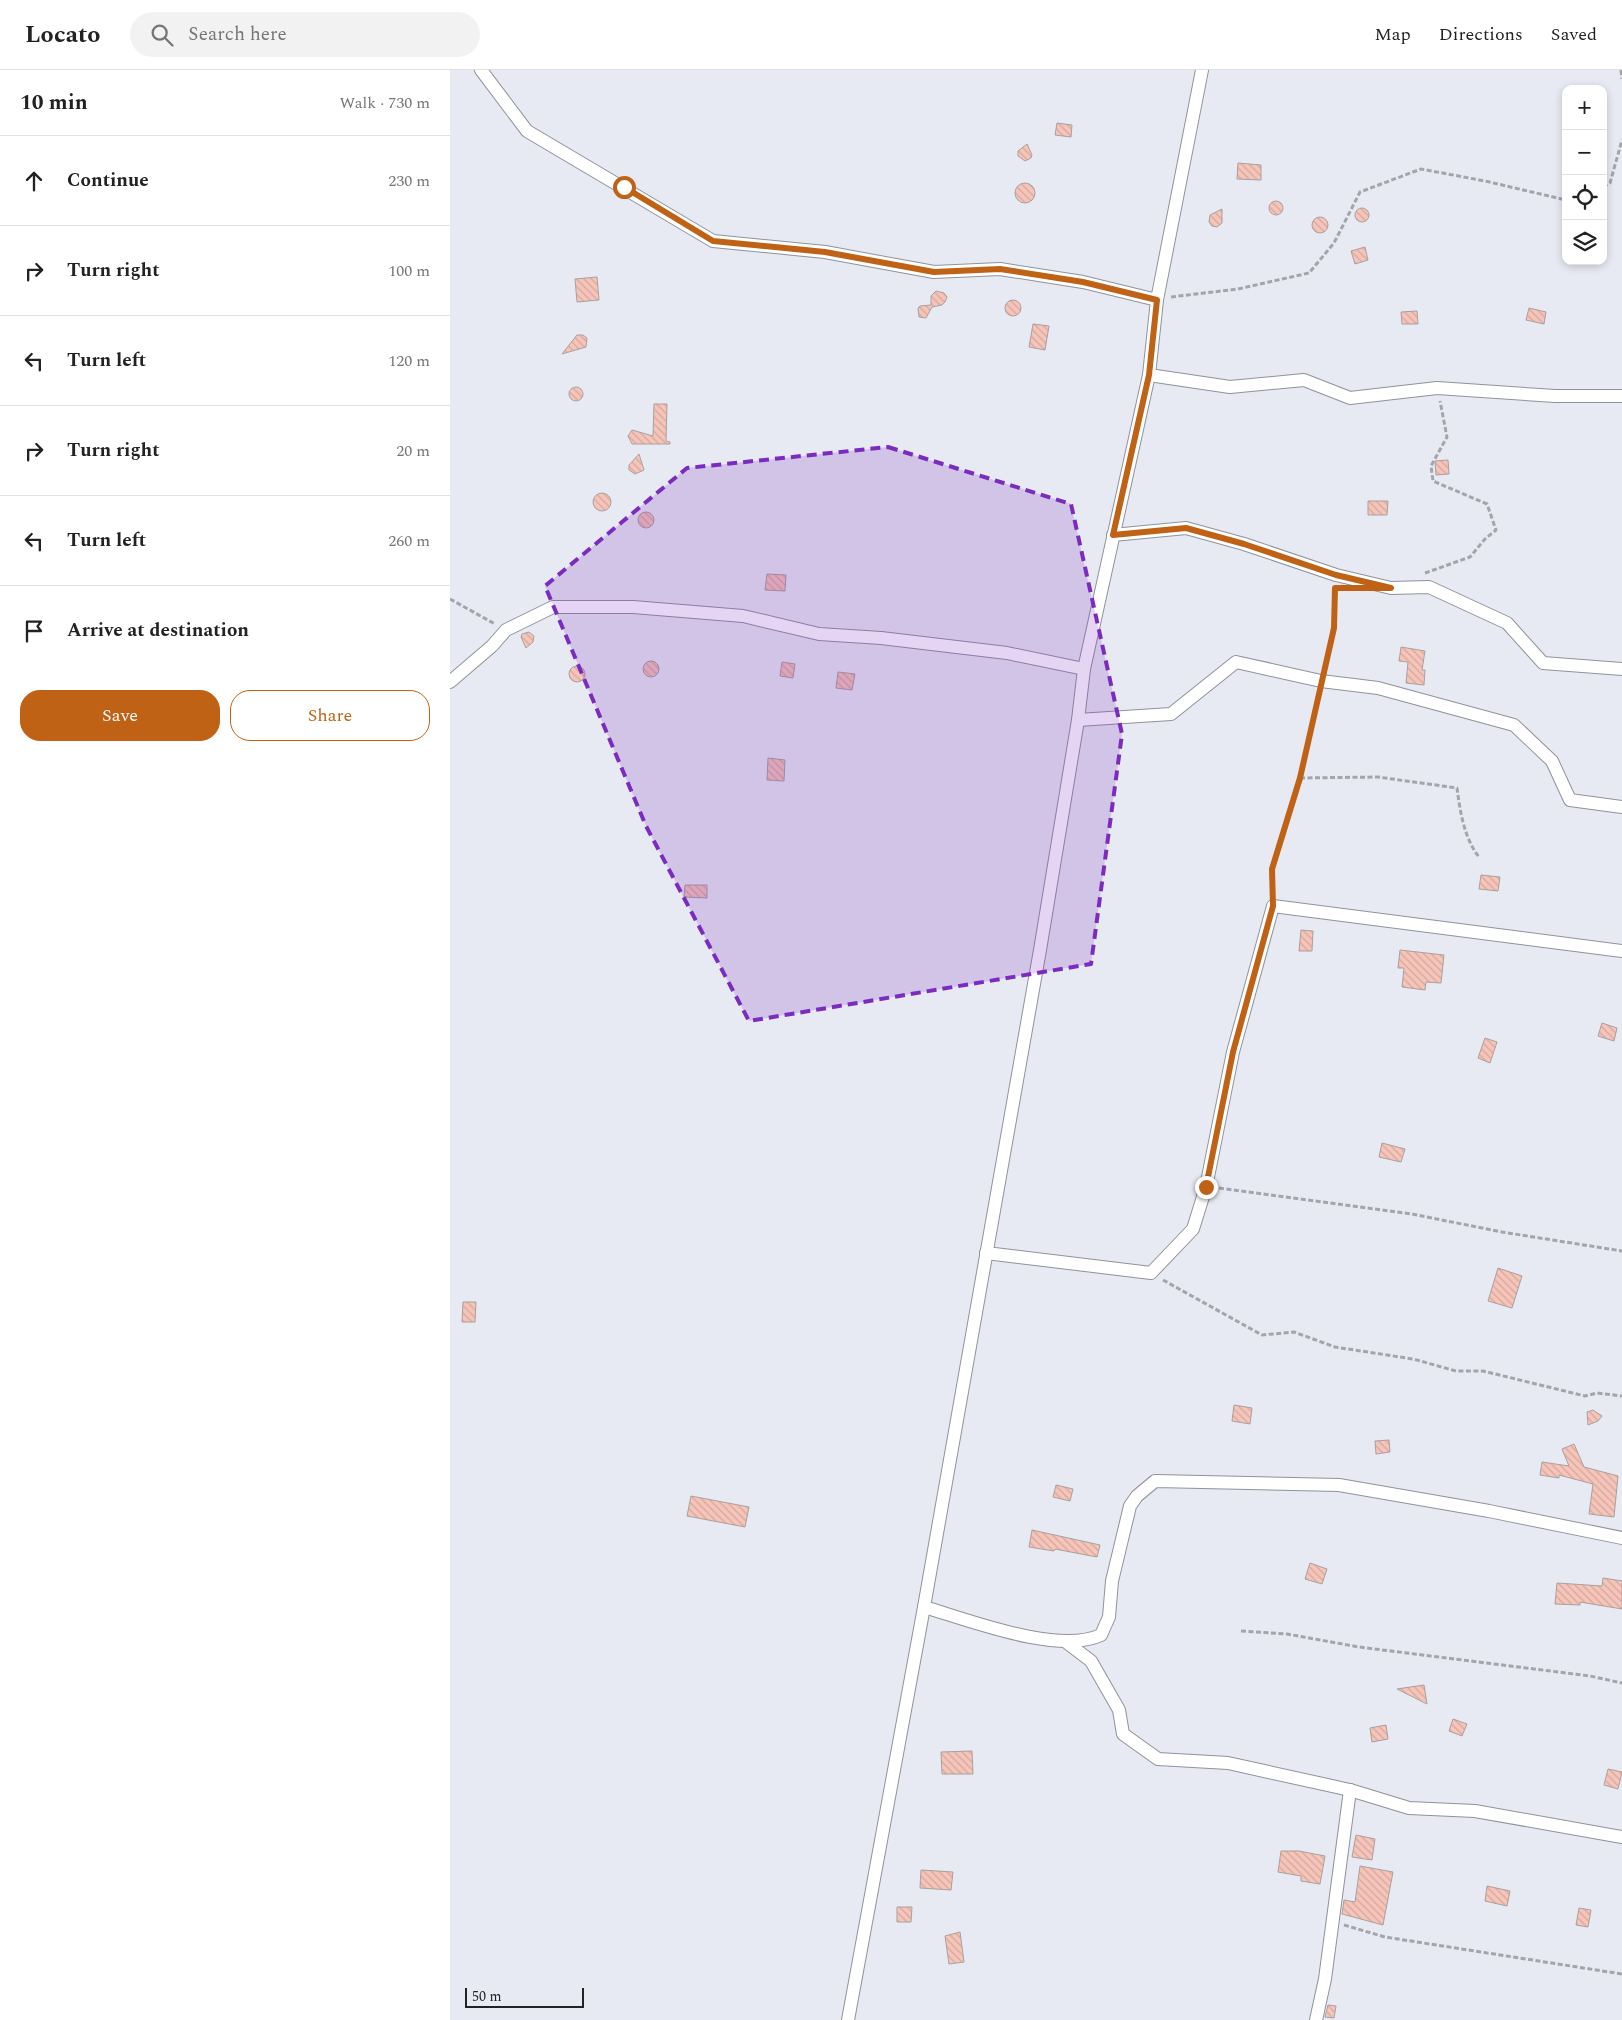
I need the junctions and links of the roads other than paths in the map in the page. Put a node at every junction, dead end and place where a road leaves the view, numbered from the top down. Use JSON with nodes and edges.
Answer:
{"nodes":[{"id":1,"x":482,"y":70,"type":"edge"},
{"id":2,"x":1202,"y":70,"type":"edge"},
{"id":3,"x":1157,"y":300,"type":"junction"},
{"id":4,"x":1149,"y":375,"type":"junction"},
{"id":5,"x":1622,"y":396,"type":"edge"},
{"id":6,"x":1113,"y":535,"type":"junction"},
{"id":7,"x":1084,"y":669,"type":"junction"},
{"id":8,"x":1622,"y":669,"type":"edge"},
{"id":9,"x":450,"y":682,"type":"edge"},
{"id":10,"x":1078,"y":720,"type":"junction"},
{"id":11,"x":1622,"y":807,"type":"edge"},
{"id":12,"x":1622,"y":951,"type":"edge"},
{"id":13,"x":986,"y":1253,"type":"junction"},
{"id":14,"x":1622,"y":1538,"type":"edge"},
{"id":15,"x":924,"y":1607,"type":"junction"},
{"id":16,"x":1066,"y":1642,"type":"junction"},
{"id":17,"x":1350,"y":1790,"type":"junction"},
{"id":18,"x":1622,"y":1837,"type":"edge"},
{"id":19,"x":852,"y":2019,"type":"edge"},
{"id":20,"x":1316,"y":2020,"type":"edge"}],
"edges":[{"from":1,"to":3,"type":"street"},
{"from":2,"to":3,"type":"street"},
{"from":3,"to":4,"type":"street"},
{"from":4,"to":5,"type":"street"},
{"from":4,"to":6,"type":"street"},
{"from":6,"to":7,"type":"street"},
{"from":6,"to":8,"type":"street"},
{"from":7,"to":9,"type":"street"},
{"from":7,"to":10,"type":"street"},
{"from":10,"to":11,"type":"street"},
{"from":10,"to":13,"type":"street"},
{"from":12,"to":13,"type":"street"},
{"from":13,"to":15,"type":"street"},
{"from":14,"to":16,"type":"street"},
{"from":15,"to":16,"type":"street"},
{"from":15,"to":19,"type":"street"},
{"from":16,"to":17,"type":"street"},
{"from":17,"to":18,"type":"street"},
{"from":17,"to":20,"type":"street"}]}
